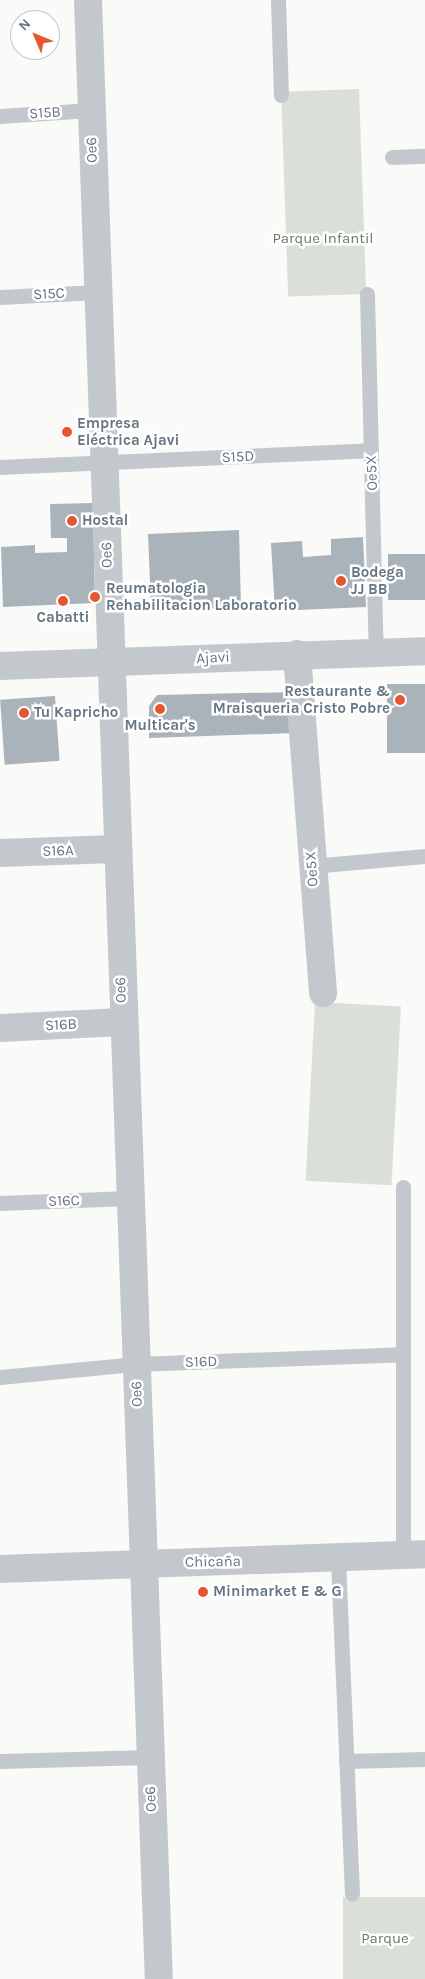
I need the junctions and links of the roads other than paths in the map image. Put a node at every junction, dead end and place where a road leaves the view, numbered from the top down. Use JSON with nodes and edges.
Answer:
{"nodes":[{"id":1,"x":88,"y":0,"type":"edge"},
{"id":2,"x":278,"y":0,"type":"edge"},
{"id":3,"x":281,"y":95,"type":"dead end"},
{"id":4,"x":90,"y":110,"type":"junction"},
{"id":5,"x":0,"y":116,"type":"edge"},
{"id":6,"x":425,"y":156,"type":"edge"},
{"id":7,"x":392,"y":157,"type":"dead end"},
{"id":8,"x":98,"y":292,"type":"junction"},
{"id":9,"x":367,"y":294,"type":"dead end"},
{"id":10,"x":0,"y":297,"type":"edge"},
{"id":11,"x":371,"y":450,"type":"junction"},
{"id":12,"x":105,"y":464,"type":"junction"},
{"id":13,"x":0,"y":467,"type":"edge"},
{"id":14,"x":425,"y":651,"type":"edge"},
{"id":15,"x":376,"y":652,"type":"junction"},
{"id":16,"x":297,"y":654,"type":"junction"},
{"id":17,"x":109,"y":663,"type":"junction"},
{"id":18,"x":0,"y":666,"type":"edge"},
{"id":19,"x":116,"y":849,"type":"junction"},
{"id":20,"x":0,"y":853,"type":"edge"},
{"id":21,"x":425,"y":856,"type":"edge"},
{"id":22,"x":311,"y":866,"type":"junction"},
{"id":23,"x":322,"y":993,"type":"dead end"},
{"id":24,"x":122,"y":1022,"type":"junction"},
{"id":25,"x":0,"y":1028,"type":"edge"},
{"id":26,"x":403,"y":1187,"type":"dead end"},
{"id":27,"x":129,"y":1198,"type":"junction"},
{"id":28,"x":0,"y":1204,"type":"edge"},
{"id":29,"x":403,"y":1354,"type":"junction"},
{"id":30,"x":136,"y":1364,"type":"junction"},
{"id":31,"x":0,"y":1377,"type":"edge"},
{"id":32,"x":414,"y":1554,"type":"edge"},
{"id":33,"x":338,"y":1560,"type":"junction"},
{"id":34,"x":144,"y":1564,"type":"junction"},
{"id":35,"x":0,"y":1569,"type":"edge"},
{"id":36,"x":149,"y":1757,"type":"junction"},
{"id":37,"x":425,"y":1759,"type":"edge"},
{"id":38,"x":0,"y":1760,"type":"edge"},
{"id":39,"x":346,"y":1761,"type":"junction"},
{"id":40,"x":352,"y":1894,"type":"dead end"},
{"id":41,"x":159,"y":1979,"type":"edge"}],
"edges":[{"from":1,"to":4,"type":"street","name":"Oe6"},
{"from":2,"to":3,"type":"lane"},
{"from":4,"to":5,"type":"lane","name":"S15B"},
{"from":4,"to":8,"type":"street","name":"Oe6"},
{"from":6,"to":7,"type":"lane"},
{"from":8,"to":10,"type":"lane","name":"S15C"},
{"from":8,"to":12,"type":"street","name":"Oe6"},
{"from":9,"to":11,"type":"lane","name":"Oe5X"},
{"from":11,"to":12,"type":"lane","name":"S15D"},
{"from":11,"to":15,"type":"lane","name":"Oe5X"},
{"from":12,"to":13,"type":"lane","name":"S15D"},
{"from":12,"to":17,"type":"street","name":"Oe6"},
{"from":14,"to":15,"type":"street","name":"Ajavi"},
{"from":15,"to":16,"type":"street","name":"Ajavi"},
{"from":16,"to":17,"type":"street","name":"Ajavi"},
{"from":16,"to":22,"type":"street","name":"Oe5X"},
{"from":17,"to":18,"type":"street","name":"Ajavi"},
{"from":17,"to":19,"type":"street","name":"Oe6"},
{"from":19,"to":20,"type":"street","name":"S16A"},
{"from":19,"to":24,"type":"street","name":"Oe6"},
{"from":21,"to":22,"type":"lane"},
{"from":22,"to":23,"type":"street","name":"Oe5X"},
{"from":24,"to":25,"type":"street","name":"S16B"},
{"from":24,"to":27,"type":"street","name":"Oe6"},
{"from":26,"to":29,"type":"lane"},
{"from":27,"to":28,"type":"lane","name":"S16C"},
{"from":27,"to":30,"type":"street","name":"Oe6"},
{"from":29,"to":30,"type":"lane","name":"S16D"},
{"from":29,"to":32,"type":"lane"},
{"from":30,"to":31,"type":"lane","name":"S16D"},
{"from":30,"to":34,"type":"street","name":"Oe6"},
{"from":32,"to":33,"type":"street","name":"Chicaña"},
{"from":33,"to":34,"type":"street","name":"Chicaña"},
{"from":33,"to":39,"type":"lane"},
{"from":34,"to":35,"type":"street","name":"Chicaña"},
{"from":34,"to":36,"type":"street","name":"Oe6"},
{"from":36,"to":38,"type":"lane"},
{"from":36,"to":41,"type":"street","name":"Oe6"},
{"from":37,"to":39,"type":"lane"},
{"from":39,"to":40,"type":"lane"}]}
